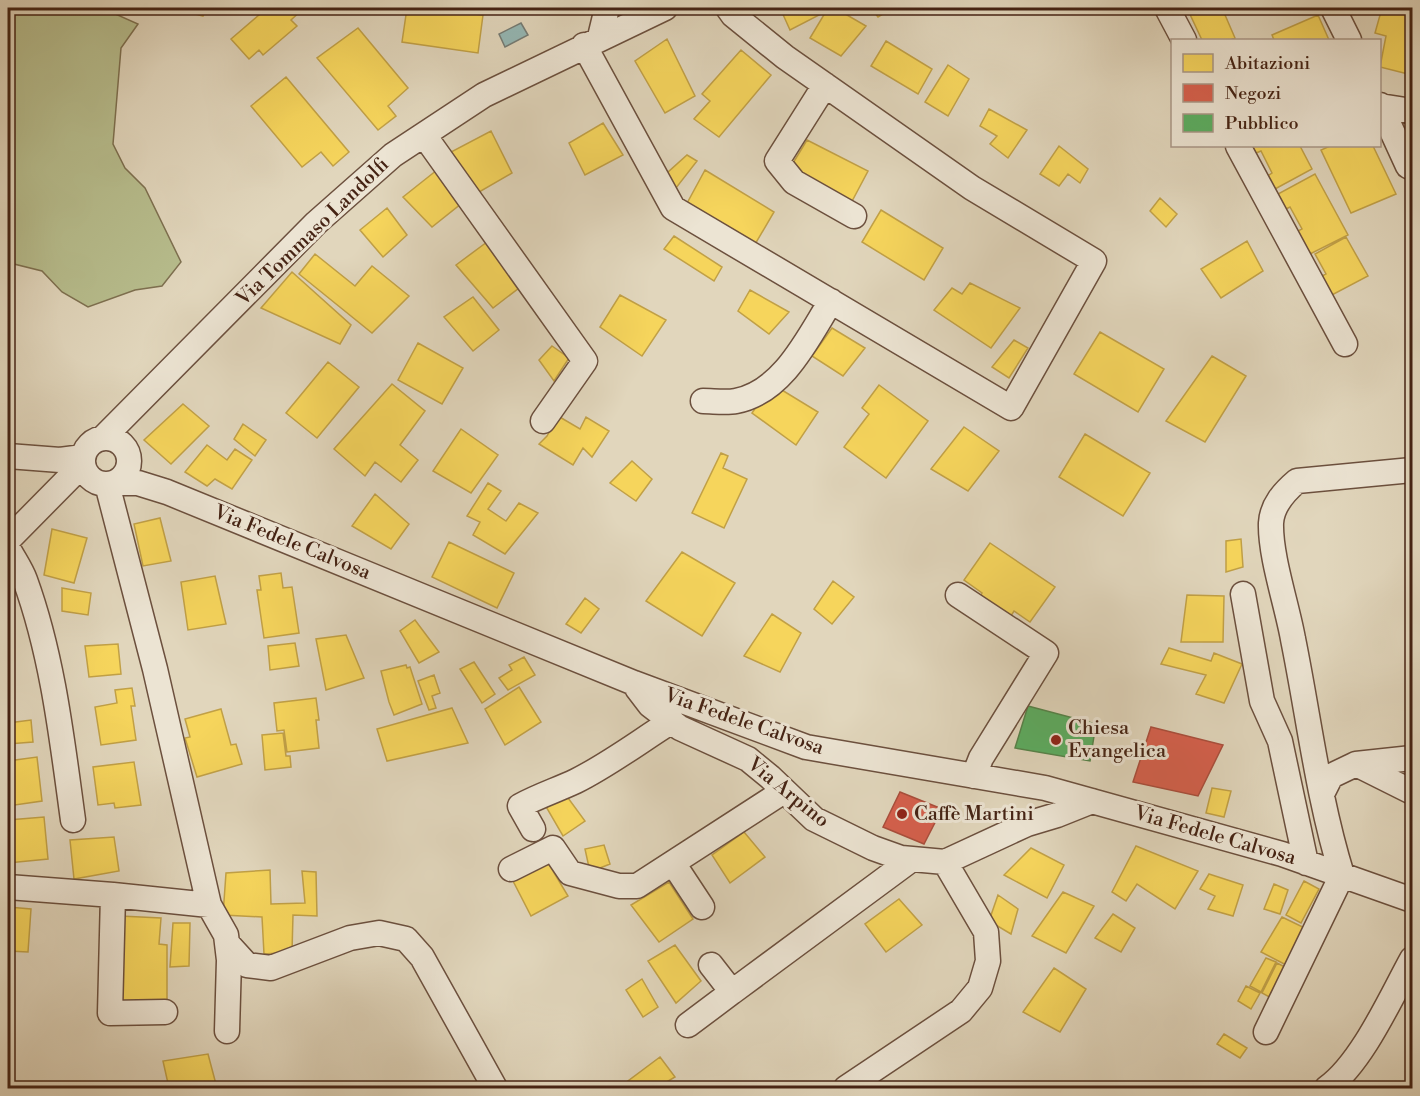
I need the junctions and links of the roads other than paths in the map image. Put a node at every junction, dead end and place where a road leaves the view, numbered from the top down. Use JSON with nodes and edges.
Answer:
{"nodes":[{"id":1,"x":607,"y":8,"type":"edge"},
{"id":2,"x":728,"y":8,"type":"edge"},
{"id":3,"x":1167,"y":8,"type":"edge"},
{"id":4,"x":1333,"y":8,"type":"edge"},
{"id":5,"x":653,"y":9,"type":"edge"},
{"id":6,"x":1183,"y":39,"type":"edge"},
{"id":7,"x":1348,"y":39,"type":"edge"},
{"id":8,"x":592,"y":41,"type":"junction"},
{"id":9,"x":825,"y":85,"type":"junction"},
{"id":10,"x":1381,"y":106,"type":"edge"},
{"id":11,"x":1381,"y":108,"type":"edge"},
{"id":12,"x":1413,"y":111,"type":"edge"},
{"id":13,"x":424,"y":135,"type":"junction"},
{"id":14,"x":1239,"y":147,"type":"edge"},
{"id":15,"x":1413,"y":168,"type":"edge"},
{"id":16,"x":854,"y":216,"type":"dead end"},
{"id":17,"x":831,"y":301,"type":"junction"},
{"id":18,"x":1345,"y":344,"type":"dead end"},
{"id":19,"x":703,"y":401,"type":"dead end"},
{"id":20,"x":543,"y":421,"type":"dead end"},
{"id":21,"x":118,"y":445,"type":"junction"},
{"id":22,"x":8,"y":456,"type":"edge"},
{"id":23,"x":1413,"y":470,"type":"edge"},
{"id":24,"x":96,"y":474,"type":"junction"},
{"id":25,"x":167,"y":492,"type":"junction"},
{"id":26,"x":8,"y":540,"type":"edge"},
{"id":27,"x":8,"y":548,"type":"edge"},
{"id":28,"x":1243,"y":594,"type":"dead end"},
{"id":29,"x":958,"y":595,"type":"dead end"},
{"id":30,"x":634,"y":683,"type":"junction"},
{"id":31,"x":672,"y":721,"type":"junction"},
{"id":32,"x":1413,"y":758,"type":"edge"},
{"id":33,"x":1356,"y":764,"type":"junction"},
{"id":34,"x":974,"y":776,"type":"junction"},
{"id":35,"x":784,"y":791,"type":"junction"},
{"id":36,"x":1413,"y":792,"type":"edge"},
{"id":37,"x":1322,"y":794,"type":"junction"},
{"id":38,"x":1092,"y":801,"type":"junction"},
{"id":39,"x":74,"y":820,"type":"dead end"},
{"id":40,"x":533,"y":829,"type":"dead end"},
{"id":41,"x":912,"y":860,"type":"junction"},
{"id":42,"x":945,"y":862,"type":"junction"},
{"id":43,"x":673,"y":863,"type":"junction"},
{"id":44,"x":1306,"y":863,"type":"junction"},
{"id":45,"x":511,"y":869,"type":"dead end"},
{"id":46,"x":1342,"y":875,"type":"junction"},
{"id":47,"x":8,"y":887,"type":"edge"},
{"id":48,"x":113,"y":895,"type":"junction"},
{"id":49,"x":1413,"y":900,"type":"edge"},
{"id":50,"x":209,"y":905,"type":"junction"},
{"id":51,"x":702,"y":907,"type":"dead end"},
{"id":52,"x":227,"y":943,"type":"junction"},
{"id":53,"x":1413,"y":959,"type":"edge"},
{"id":54,"x":711,"y":965,"type":"dead end"},
{"id":55,"x":732,"y":992,"type":"junction"},
{"id":56,"x":165,"y":1012,"type":"dead end"},
{"id":57,"x":688,"y":1025,"type":"dead end"},
{"id":58,"x":227,"y":1031,"type":"dead end"},
{"id":59,"x":1266,"y":1032,"type":"dead end"},
{"id":60,"x":1362,"y":1047,"type":"junction"},
{"id":61,"x":495,"y":1089,"type":"edge"},
{"id":62,"x":846,"y":1089,"type":"edge"},
{"id":63,"x":1327,"y":1089,"type":"edge"},
{"id":64,"x":1348,"y":1089,"type":"edge"}],
"edges":[{"from":1,"to":8,"type":"street"},
{"from":2,"to":9,"type":"street"},
{"from":3,"to":6,"type":"street"},
{"from":4,"to":7,"type":"street"},
{"from":5,"to":8,"type":"street","name":"Via Tommaso Landolfi"},
{"from":8,"to":13,"type":"street","name":"Via Tommaso Landolfi"},
{"from":8,"to":17,"type":"street"},
{"from":9,"to":16,"type":"street"},
{"from":9,"to":17,"type":"street"},
{"from":10,"to":12,"type":"street"},
{"from":11,"to":15,"type":"street"},
{"from":13,"to":20,"type":"street"},
{"from":13,"to":21,"type":"street","name":"Via Tommaso Landolfi"},
{"from":14,"to":18,"type":"street"},
{"from":17,"to":19,"type":"street"},
{"from":21,"to":24,"type":"street"},
{"from":21,"to":24,"type":"street","name":"Via Tommaso Landolfi"},
{"from":21,"to":25,"type":"street","name":"Via Fedele Calvosa"},
{"from":22,"to":24,"type":"street"},
{"from":23,"to":37,"type":"street"},
{"from":24,"to":25,"type":"street","name":"Via Fedele Calvosa"},
{"from":24,"to":26,"type":"street"},
{"from":24,"to":50,"type":"street"},
{"from":25,"to":30,"type":"street","name":"Via Fedele Calvosa"},
{"from":27,"to":39,"type":"street"},
{"from":28,"to":44,"type":"street"},
{"from":29,"to":34,"type":"street"},
{"from":30,"to":31,"type":"street","name":"Via Arpino"},
{"from":30,"to":34,"type":"street","name":"Via Fedele Calvosa"},
{"from":31,"to":35,"type":"street","name":"Via Arpino"},
{"from":31,"to":40,"type":"street"},
{"from":32,"to":33,"type":"street"},
{"from":33,"to":36,"type":"street"},
{"from":33,"to":37,"type":"street"},
{"from":34,"to":38,"type":"street","name":"Via Fedele Calvosa"},
{"from":35,"to":41,"type":"street","name":"Via Arpino"},
{"from":35,"to":43,"type":"street"},
{"from":37,"to":46,"type":"street"},
{"from":38,"to":42,"type":"street","name":"Via Arpino"},
{"from":38,"to":44,"type":"street","name":"Via Fedele Calvosa"},
{"from":41,"to":42,"type":"street","name":"Via Arpino"},
{"from":41,"to":55,"type":"street"},
{"from":42,"to":62,"type":"street"},
{"from":43,"to":45,"type":"street"},
{"from":43,"to":51,"type":"street"},
{"from":44,"to":46,"type":"street","name":"Via Fedele Calvosa"},
{"from":46,"to":49,"type":"street","name":"Via Fedele Calvosa"},
{"from":46,"to":59,"type":"street"},
{"from":47,"to":48,"type":"street"},
{"from":48,"to":50,"type":"street"},
{"from":48,"to":56,"type":"street"},
{"from":50,"to":52,"type":"street"},
{"from":52,"to":58,"type":"street"},
{"from":52,"to":61,"type":"street"},
{"from":53,"to":60,"type":"street"},
{"from":54,"to":55,"type":"street"},
{"from":55,"to":57,"type":"street"},
{"from":60,"to":63,"type":"street"},
{"from":60,"to":64,"type":"street"}]}
